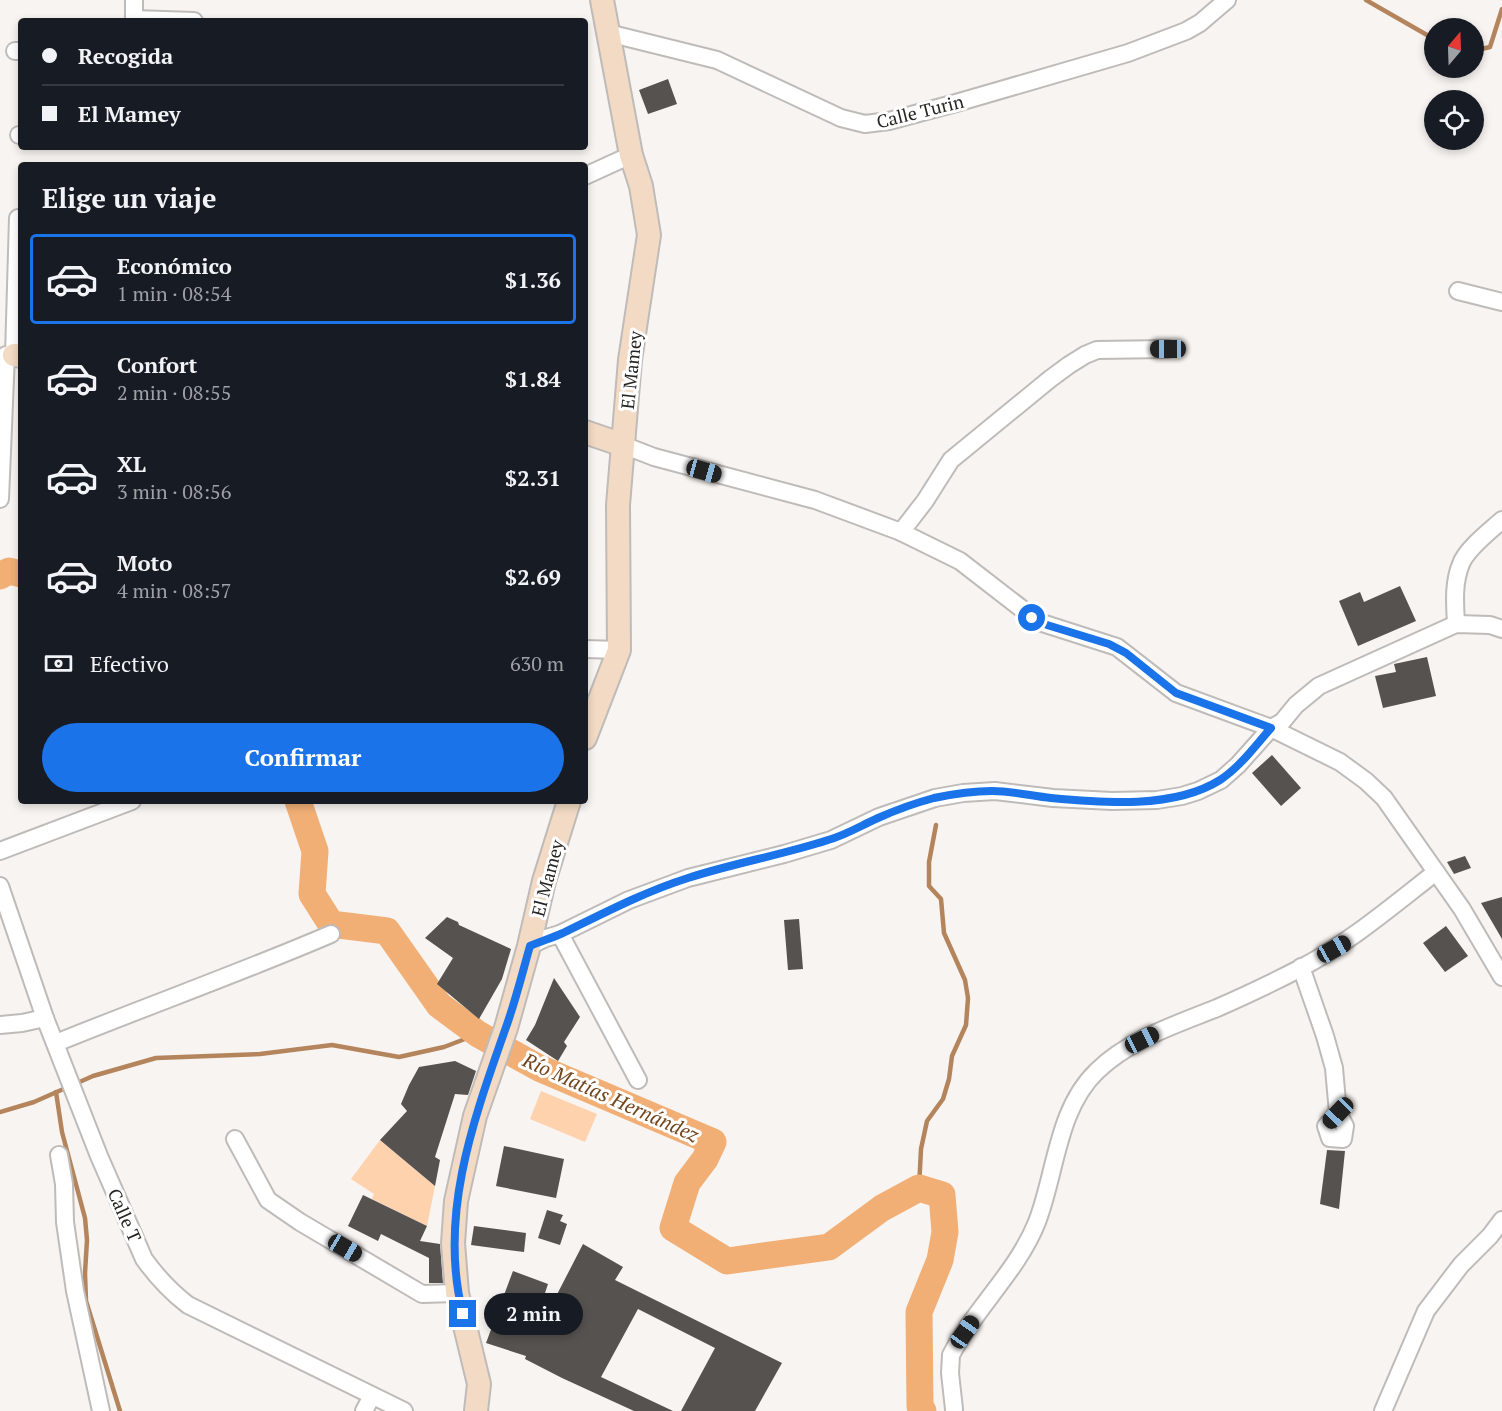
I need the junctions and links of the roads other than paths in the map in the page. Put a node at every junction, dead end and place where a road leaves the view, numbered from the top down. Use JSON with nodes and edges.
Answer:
{"nodes":[{"id":1,"x":134,"y":0,"type":"edge"},
{"id":2,"x":602,"y":0,"type":"edge"},
{"id":3,"x":1227,"y":0,"type":"edge"},
{"id":4,"x":134,"y":18,"type":"edge"},
{"id":5,"x":608,"y":33,"type":"junction"},
{"id":6,"x":632,"y":154,"type":"junction"},
{"id":7,"x":588,"y":175,"type":"edge"},
{"id":8,"x":18,"y":218,"type":"dead end"},
{"id":9,"x":1458,"y":291,"type":"dead end"},
{"id":10,"x":1502,"y":302,"type":"edge"},
{"id":11,"x":1168,"y":349,"type":"dead end"},
{"id":12,"x":10,"y":355,"type":"edge"},
{"id":13,"x":588,"y":433,"type":"edge"},
{"id":14,"x":623,"y":446,"type":"junction"},
{"id":15,"x":0,"y":499,"type":"edge"},
{"id":16,"x":1502,"y":520,"type":"edge"},
{"id":17,"x":901,"y":532,"type":"junction"},
{"id":18,"x":1456,"y":624,"type":"junction"},
{"id":19,"x":1502,"y":629,"type":"edge"},
{"id":20,"x":588,"y":649,"type":"edge"},
{"id":21,"x":619,"y":650,"type":"junction"},
{"id":22,"x":1271,"y":728,"type":"junction"},
{"id":23,"x":588,"y":730,"type":"edge"},
{"id":24,"x":124,"y":804,"type":"edge"},
{"id":25,"x":568,"y":804,"type":"edge"},
{"id":26,"x":0,"y":851,"type":"edge"},
{"id":27,"x":1436,"y":872,"type":"junction"},
{"id":28,"x":0,"y":886,"type":"edge"},
{"id":29,"x":331,"y":934,"type":"dead end"},
{"id":30,"x":560,"y":934,"type":"junction"},
{"id":31,"x":530,"y":946,"type":"junction"},
{"id":32,"x":1301,"y":968,"type":"junction"},
{"id":33,"x":1502,"y":977,"type":"edge"},
{"id":34,"x":45,"y":1017,"type":"junction"},
{"id":35,"x":0,"y":1025,"type":"edge"},
{"id":36,"x":56,"y":1043,"type":"junction"},
{"id":37,"x":638,"y":1080,"type":"dead end"},
{"id":38,"x":1338,"y":1113,"type":"dead end"},
{"id":39,"x":235,"y":1138,"type":"dead end"},
{"id":40,"x":59,"y":1155,"type":"dead end"},
{"id":41,"x":1502,"y":1220,"type":"edge"},
{"id":42,"x":457,"y":1293,"type":"junction"},
{"id":43,"x":368,"y":1403,"type":"edge"},
{"id":44,"x":954,"y":1410,"type":"edge"},
{"id":45,"x":101,"y":1411,"type":"edge"},
{"id":46,"x":404,"y":1411,"type":"edge"},
{"id":47,"x":476,"y":1411,"type":"edge"},
{"id":48,"x":1383,"y":1411,"type":"edge"}],
"edges":[{"from":1,"to":4,"type":"street"},
{"from":2,"to":5,"type":"street","name":"El Mamey"},
{"from":3,"to":5,"type":"street","name":"Calle Turin"},
{"from":5,"to":6,"type":"street","name":"El Mamey"},
{"from":6,"to":7,"type":"street"},
{"from":6,"to":14,"type":"street","name":"El Mamey"},
{"from":8,"to":12,"type":"street"},
{"from":9,"to":10,"type":"street"},
{"from":11,"to":17,"type":"street"},
{"from":12,"to":15,"type":"street"},
{"from":13,"to":14,"type":"street"},
{"from":14,"to":17,"type":"street"},
{"from":14,"to":21,"type":"street","name":"El Mamey"},
{"from":16,"to":18,"type":"street"},
{"from":17,"to":22,"type":"street"},
{"from":18,"to":19,"type":"street"},
{"from":18,"to":22,"type":"street"},
{"from":20,"to":21,"type":"street"},
{"from":21,"to":23,"type":"street","name":"El Mamey"},
{"from":22,"to":27,"type":"street"},
{"from":22,"to":30,"type":"street"},
{"from":24,"to":26,"type":"street"},
{"from":25,"to":31,"type":"street","name":"El Mamey"},
{"from":27,"to":32,"type":"street"},
{"from":27,"to":33,"type":"street"},
{"from":28,"to":34,"type":"street","name":"Calle T"},
{"from":29,"to":36,"type":"street"},
{"from":30,"to":31,"type":"street"},
{"from":30,"to":37,"type":"street"},
{"from":31,"to":42,"type":"street","name":"El Mamey"},
{"from":32,"to":38,"type":"street"},
{"from":32,"to":44,"type":"street"},
{"from":34,"to":35,"type":"street"},
{"from":34,"to":36,"type":"street","name":"Calle T"},
{"from":36,"to":43,"type":"street","name":"Calle T"},
{"from":39,"to":42,"type":"street"},
{"from":40,"to":45,"type":"street"},
{"from":41,"to":48,"type":"street"},
{"from":42,"to":47,"type":"street","name":"El Mamey"},
{"from":43,"to":46,"type":"street","name":"Calle T"}]}
